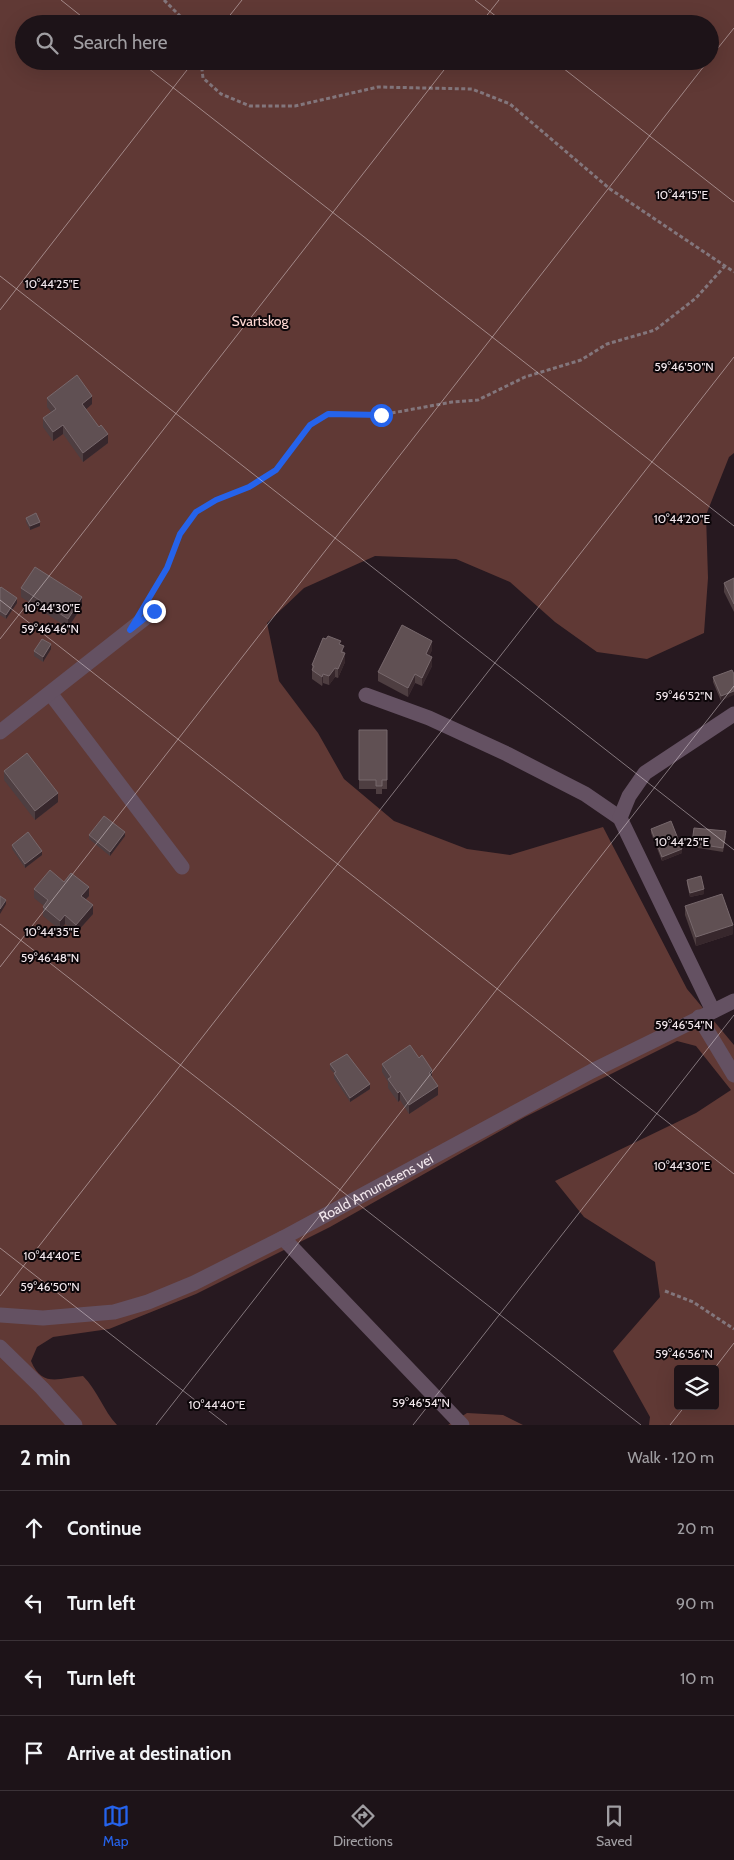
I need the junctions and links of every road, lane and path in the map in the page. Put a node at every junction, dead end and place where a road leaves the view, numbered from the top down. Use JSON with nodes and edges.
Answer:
{"nodes":[{"id":1,"x":164,"y":0,"type":"edge"},
{"id":2,"x":179,"y":15,"type":"edge"},
{"id":3,"x":202,"y":70,"type":"edge"},
{"id":4,"x":724,"y":267,"type":"junction"},
{"id":5,"x":734,"y":272,"type":"edge"},
{"id":6,"x":151,"y":605,"type":"joint"},
{"id":7,"x":50,"y":693,"type":"junction"},
{"id":8,"x":366,"y":695,"type":"dead end"},
{"id":9,"x":734,"y":714,"type":"edge"},
{"id":10,"x":0,"y":732,"type":"edge"},
{"id":11,"x":620,"y":818,"type":"junction"},
{"id":12,"x":182,"y":867,"type":"dead end"},
{"id":13,"x":734,"y":1001,"type":"edge"},
{"id":14,"x":713,"y":1011,"type":"junction"},
{"id":15,"x":699,"y":1017,"type":"junction"},
{"id":16,"x":734,"y":1075,"type":"edge"},
{"id":17,"x":283,"y":1238,"type":"junction"},
{"id":18,"x":665,"y":1291,"type":"dead end"},
{"id":19,"x":0,"y":1316,"type":"edge"},
{"id":20,"x":734,"y":1329,"type":"edge"},
{"id":21,"x":0,"y":1347,"type":"edge"},
{"id":22,"x":75,"y":1425,"type":"edge"},
{"id":23,"x":462,"y":1425,"type":"edge"}],
"edges":[{"from":1,"to":2,"type":"path"},
{"from":3,"to":4,"type":"path"},
{"from":4,"to":5,"type":"path"},
{"from":4,"to":6,"type":"path"},
{"from":6,"to":7,"type":"street"},
{"from":7,"to":10,"type":"street"},
{"from":7,"to":12,"type":"street"},
{"from":8,"to":11,"type":"street"},
{"from":9,"to":11,"type":"street"},
{"from":11,"to":14,"type":"street"},
{"from":13,"to":14,"type":"street","name":"Roald Amundsens vei"},
{"from":14,"to":15,"type":"street","name":"Roald Amundsens vei"},
{"from":15,"to":16,"type":"street"},
{"from":15,"to":17,"type":"street","name":"Roald Amundsens vei"},
{"from":17,"to":19,"type":"street","name":"Roald Amundsens vei"},
{"from":17,"to":23,"type":"street"},
{"from":18,"to":20,"type":"path"},
{"from":21,"to":22,"type":"street"}]}
